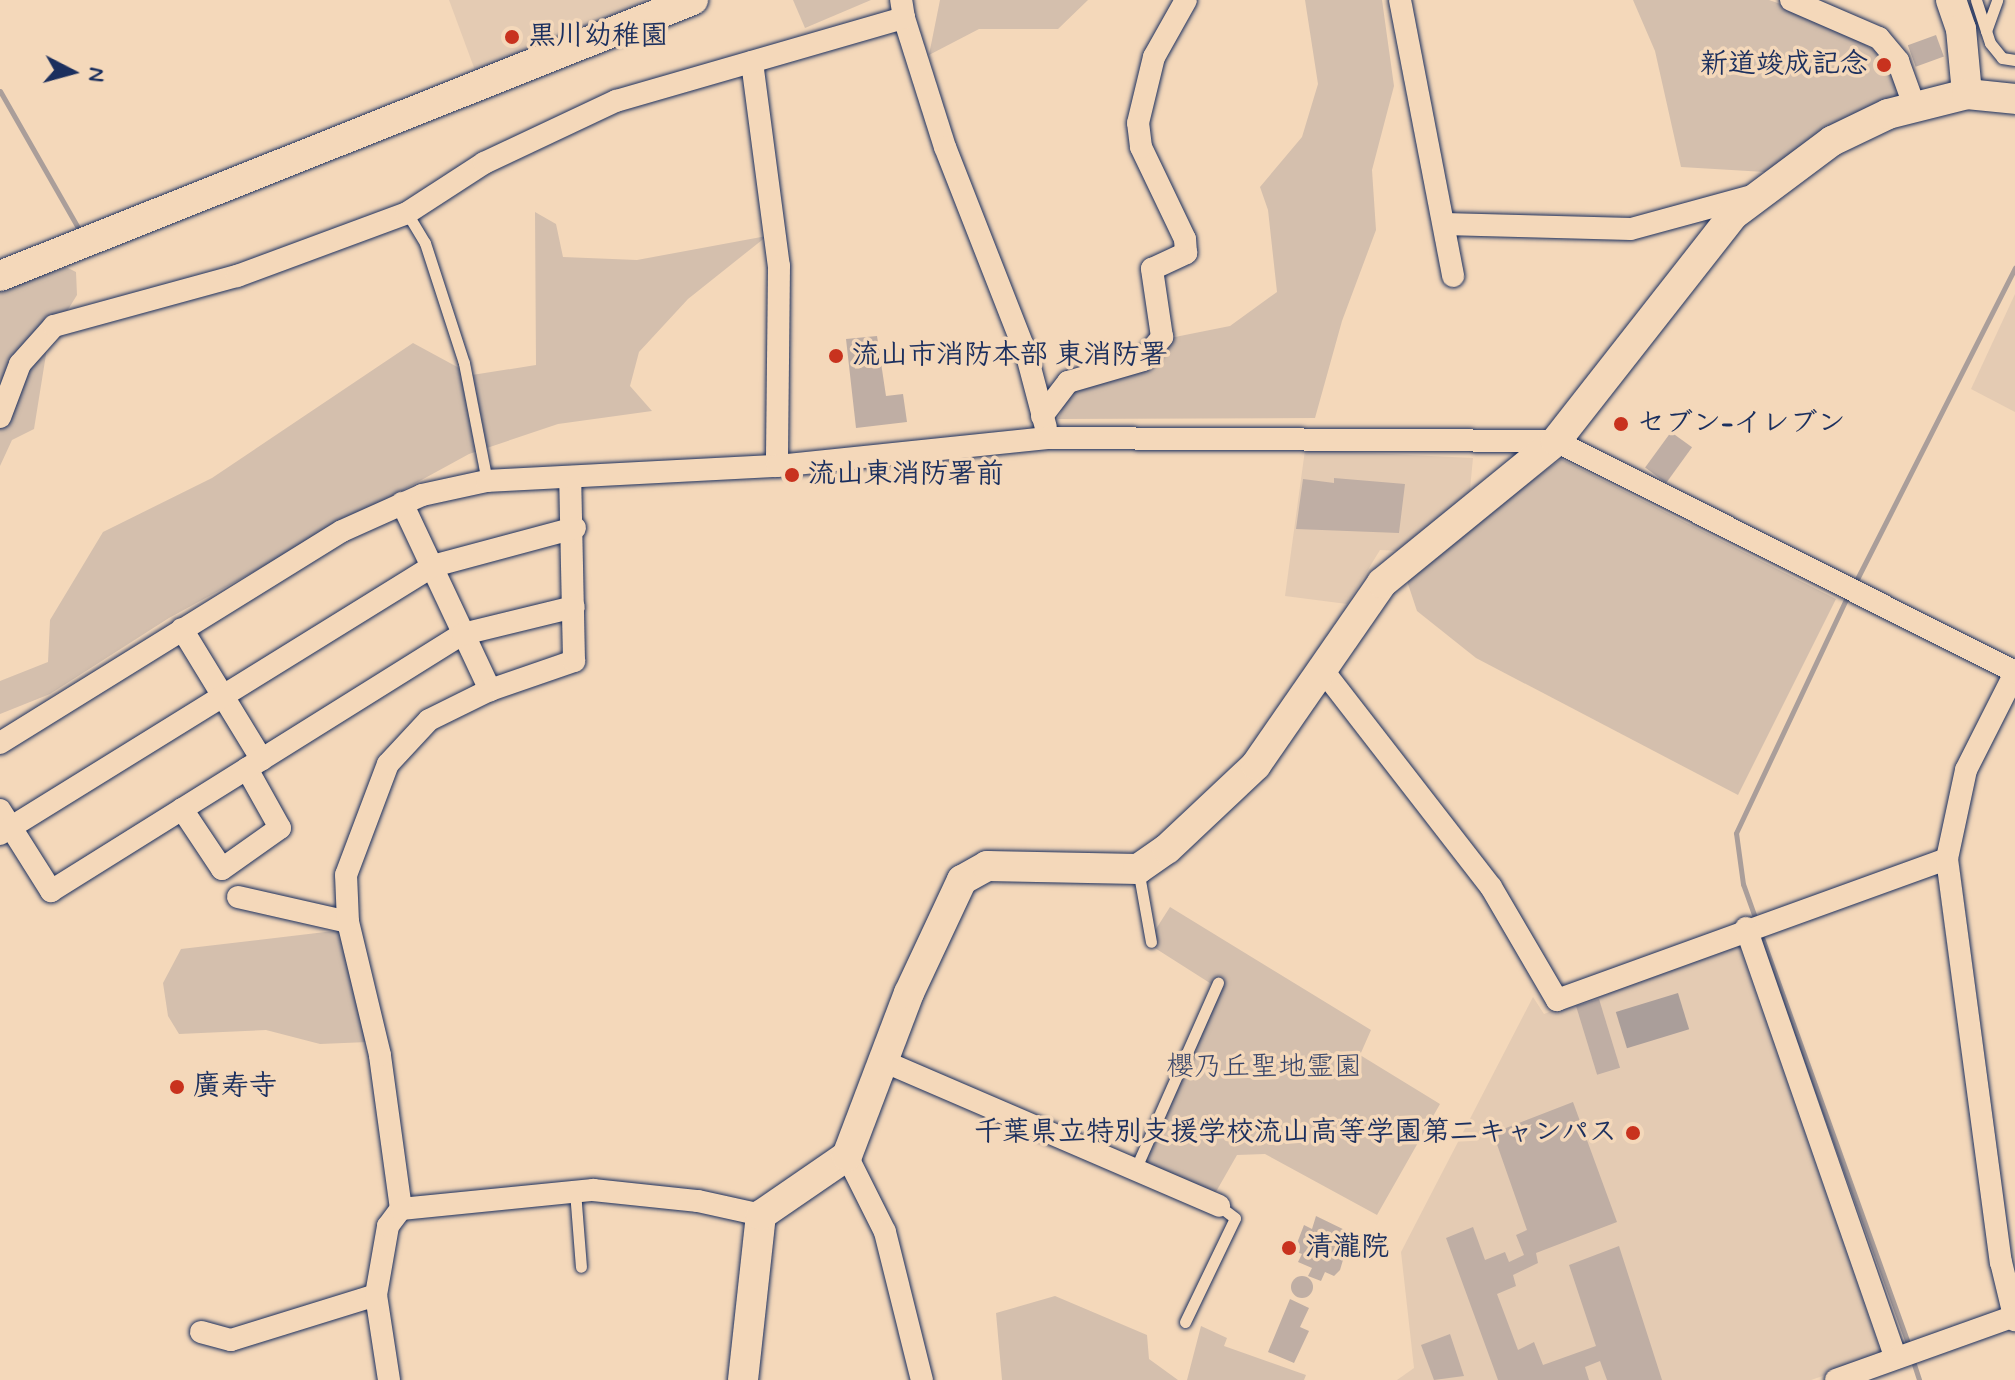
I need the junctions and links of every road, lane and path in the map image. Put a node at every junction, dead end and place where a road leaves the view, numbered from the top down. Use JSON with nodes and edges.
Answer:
{"nodes":[{"id":1,"x":693,"y":0,"type":"edge"},
{"id":2,"x":1186,"y":0,"type":"edge"},
{"id":3,"x":1400,"y":0,"type":"edge"},
{"id":4,"x":1791,"y":0,"type":"edge"},
{"id":5,"x":1951,"y":0,"type":"edge"},
{"id":6,"x":1976,"y":0,"type":"edge"},
{"id":7,"x":1997,"y":0,"type":"edge"},
{"id":8,"x":903,"y":9,"type":"edge"},
{"id":9,"x":1986,"y":31,"type":"junction"},
{"id":10,"x":2015,"y":60,"type":"edge"},
{"id":11,"x":752,"y":62,"type":"junction"},
{"id":12,"x":1967,"y":94,"type":"junction"},
{"id":13,"x":2015,"y":99,"type":"edge"},
{"id":14,"x":1914,"y":105,"type":"junction"},
{"id":15,"x":1757,"y":195,"type":"junction"},
{"id":16,"x":407,"y":213,"type":"junction"},
{"id":17,"x":1444,"y":224,"type":"junction"},
{"id":18,"x":0,"y":276,"type":"edge"},
{"id":19,"x":1453,"y":276,"type":"dead end"},
{"id":20,"x":0,"y":417,"type":"edge"},
{"id":21,"x":1045,"y":427,"type":"junction"},
{"id":22,"x":1556,"y":441,"type":"junction"},
{"id":23,"x":777,"y":466,"type":"junction"},
{"id":24,"x":570,"y":477,"type":"junction"},
{"id":25,"x":487,"y":481,"type":"junction"},
{"id":26,"x":402,"y":503,"type":"junction"},
{"id":27,"x":575,"y":528,"type":"junction"},
{"id":28,"x":433,"y":566,"type":"junction"},
{"id":29,"x":574,"y":607,"type":"junction"},
{"id":30,"x":182,"y":629,"type":"junction"},
{"id":31,"x":463,"y":634,"type":"junction"},
{"id":32,"x":1321,"y":668,"type":"junction"},
{"id":33,"x":2015,"y":673,"type":"edge"},
{"id":34,"x":490,"y":690,"type":"junction"},
{"id":35,"x":223,"y":697,"type":"junction"},
{"id":36,"x":0,"y":743,"type":"edge"},
{"id":37,"x":254,"y":764,"type":"junction"},
{"id":38,"x":182,"y":809,"type":"junction"},
{"id":39,"x":3,"y":824,"type":"edge"},
{"id":40,"x":1947,"y":859,"type":"junction"},
{"id":41,"x":1138,"y":869,"type":"junction"},
{"id":42,"x":238,"y":897,"type":"dead end"},
{"id":43,"x":348,"y":922,"type":"junction"},
{"id":44,"x":1757,"y":924,"type":"junction"},
{"id":45,"x":1151,"y":942,"type":"dead end"},
{"id":46,"x":1218,"y":983,"type":"dead end"},
{"id":47,"x":883,"y":1061,"type":"junction"},
{"id":48,"x":847,"y":1156,"type":"junction"},
{"id":49,"x":1135,"y":1170,"type":"junction"},
{"id":50,"x":575,"y":1190,"type":"junction"},
{"id":51,"x":1219,"y":1206,"type":"joint"},
{"id":52,"x":401,"y":1209,"type":"junction"},
{"id":53,"x":761,"y":1215,"type":"junction"},
{"id":54,"x":581,"y":1267,"type":"dead end"},
{"id":55,"x":2010,"y":1276,"type":"edge"},
{"id":56,"x":376,"y":1295,"type":"junction"},
{"id":57,"x":2014,"y":1318,"type":"edge"},
{"id":58,"x":1185,"y":1322,"type":"dead end"},
{"id":59,"x":201,"y":1332,"type":"dead end"},
{"id":60,"x":1907,"y":1355,"type":"junction"},
{"id":61,"x":389,"y":1380,"type":"edge"},
{"id":62,"x":743,"y":1380,"type":"edge"},
{"id":63,"x":922,"y":1380,"type":"edge"},
{"id":64,"x":1836,"y":1380,"type":"edge"}],
"edges":[{"from":1,"to":18,"type":"street"},
{"from":2,"to":21,"type":"street"},
{"from":3,"to":17,"type":"street"},
{"from":4,"to":14,"type":"street"},
{"from":5,"to":12,"type":"street"},
{"from":6,"to":9,"type":"lane"},
{"from":7,"to":9,"type":"lane"},
{"from":8,"to":11,"type":"street"},
{"from":8,"to":21,"type":"street"},
{"from":9,"to":10,"type":"lane"},
{"from":11,"to":16,"type":"street"},
{"from":11,"to":23,"type":"street"},
{"from":12,"to":13,"type":"street"},
{"from":12,"to":14,"type":"street"},
{"from":14,"to":15,"type":"street"},
{"from":15,"to":17,"type":"street"},
{"from":15,"to":22,"type":"street"},
{"from":16,"to":20,"type":"street"},
{"from":16,"to":25,"type":"lane"},
{"from":17,"to":19,"type":"street"},
{"from":21,"to":22,"type":"street"},
{"from":21,"to":23,"type":"street"},
{"from":22,"to":32,"type":"street"},
{"from":22,"to":33,"type":"street"},
{"from":23,"to":24,"type":"street"},
{"from":24,"to":25,"type":"street"},
{"from":24,"to":27,"type":"street"},
{"from":25,"to":26,"type":"street"},
{"from":26,"to":28,"type":"street"},
{"from":26,"to":30,"type":"street"},
{"from":27,"to":28,"type":"street"},
{"from":27,"to":29,"type":"street"},
{"from":28,"to":31,"type":"street"},
{"from":28,"to":35,"type":"street"},
{"from":29,"to":31,"type":"street"},
{"from":29,"to":34,"type":"street"},
{"from":30,"to":35,"type":"street"},
{"from":30,"to":36,"type":"street"},
{"from":31,"to":34,"type":"street"},
{"from":31,"to":37,"type":"street"},
{"from":32,"to":41,"type":"street"},
{"from":32,"to":44,"type":"street"},
{"from":33,"to":40,"type":"street"},
{"from":34,"to":43,"type":"street"},
{"from":35,"to":37,"type":"street"},
{"from":35,"to":39,"type":"street"},
{"from":37,"to":38,"type":"street"},
{"from":37,"to":38,"type":"street"},
{"from":38,"to":39,"type":"street"},
{"from":40,"to":44,"type":"street"},
{"from":40,"to":55,"type":"street"},
{"from":41,"to":45,"type":"lane"},
{"from":41,"to":47,"type":"street"},
{"from":42,"to":43,"type":"street"},
{"from":43,"to":52,"type":"street"},
{"from":44,"to":60,"type":"street"},
{"from":46,"to":49,"type":"lane"},
{"from":47,"to":48,"type":"street"},
{"from":47,"to":49,"type":"street"},
{"from":48,"to":53,"type":"street"},
{"from":48,"to":63,"type":"street"},
{"from":49,"to":51,"type":"street"},
{"from":50,"to":52,"type":"street"},
{"from":50,"to":53,"type":"street"},
{"from":50,"to":54,"type":"lane"},
{"from":51,"to":58,"type":"lane"},
{"from":52,"to":56,"type":"street"},
{"from":53,"to":62,"type":"street"},
{"from":55,"to":57,"type":"street"},
{"from":56,"to":59,"type":"street"},
{"from":56,"to":61,"type":"street"},
{"from":57,"to":60,"type":"street"},
{"from":60,"to":64,"type":"street"}]}
